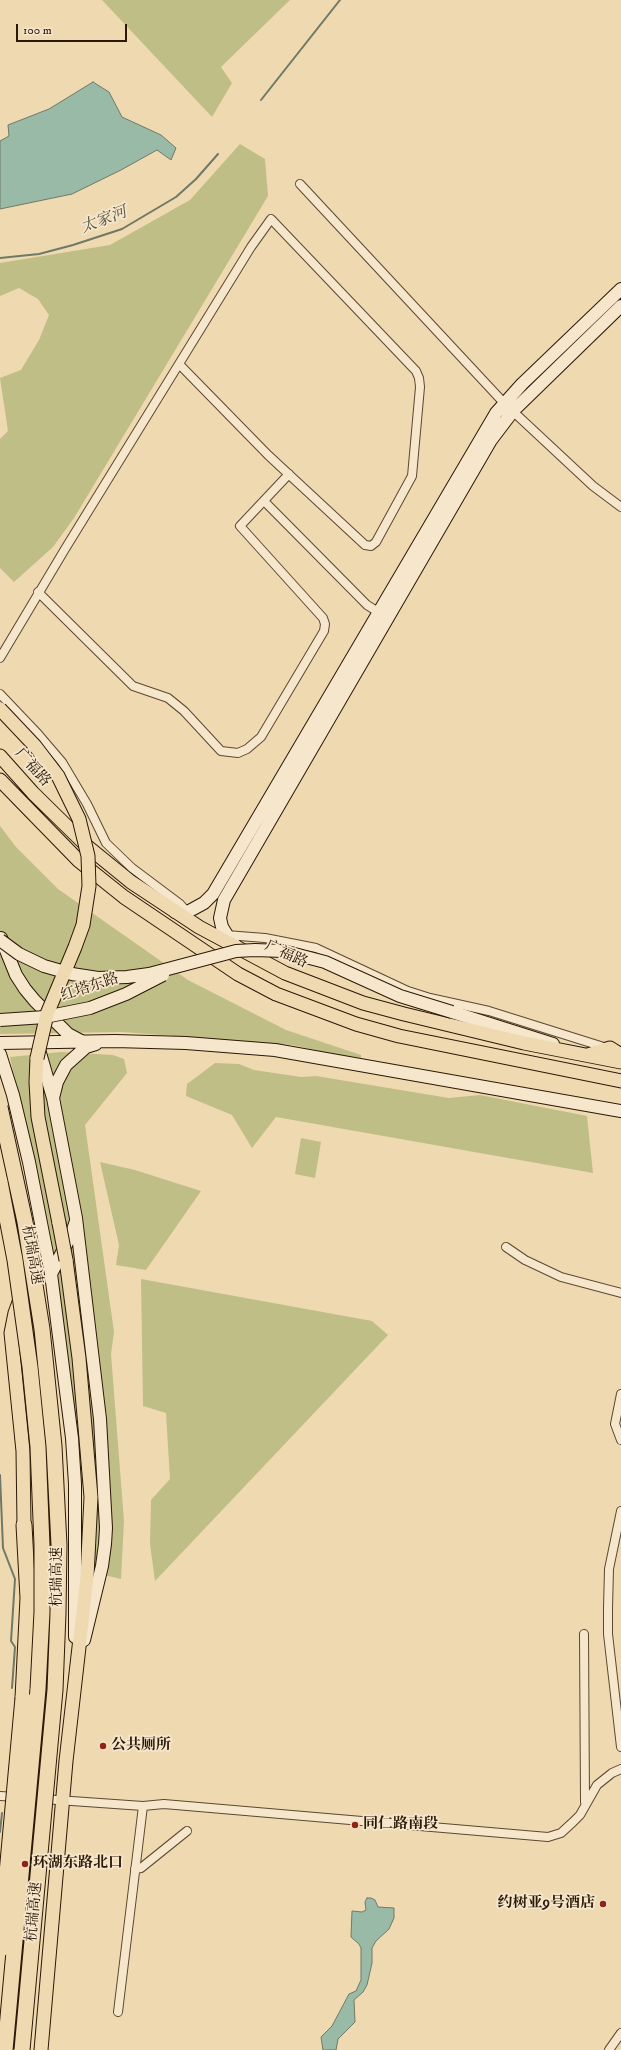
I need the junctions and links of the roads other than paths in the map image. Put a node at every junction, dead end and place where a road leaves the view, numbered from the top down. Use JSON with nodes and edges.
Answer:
{"nodes":[{"id":1,"x":300,"y":184,"type":"dead end"},
{"id":2,"x":621,"y":289,"type":"edge"},
{"id":3,"x":621,"y":306,"type":"edge"},
{"id":4,"x":179,"y":364,"type":"junction"},
{"id":5,"x":509,"y":407,"type":"junction"},
{"id":6,"x":289,"y":474,"type":"junction"},
{"id":7,"x":264,"y":501,"type":"junction"},
{"id":8,"x":621,"y":508,"type":"edge"},
{"id":9,"x":38,"y":592,"type":"junction"},
{"id":10,"x":383,"y":615,"type":"junction"},
{"id":11,"x":0,"y":658,"type":"edge"},
{"id":12,"x":0,"y":694,"type":"edge"},
{"id":13,"x":0,"y":709,"type":"edge"},
{"id":14,"x":0,"y":756,"type":"edge"},
{"id":15,"x":0,"y":780,"type":"edge"},
{"id":16,"x":269,"y":812,"type":"junction"},
{"id":17,"x":181,"y":912,"type":"junction"},
{"id":18,"x":200,"y":927,"type":"junction"},
{"id":19,"x":0,"y":935,"type":"edge"},
{"id":20,"x":227,"y":936,"type":"junction"},
{"id":21,"x":0,"y":940,"type":"edge"},
{"id":22,"x":241,"y":951,"type":"junction"},
{"id":23,"x":184,"y":965,"type":"junction"},
{"id":24,"x":0,"y":1020,"type":"edge"},
{"id":25,"x":107,"y":1041,"type":"junction"},
{"id":26,"x":36,"y":1042,"type":"junction"},
{"id":27,"x":83,"y":1042,"type":"junction"},
{"id":28,"x":0,"y":1043,"type":"edge"},
{"id":29,"x":617,"y":1051,"type":"edge"},
{"id":30,"x":0,"y":1054,"type":"edge"},
{"id":31,"x":586,"y":1055,"type":"junction"},
{"id":32,"x":621,"y":1062,"type":"edge"},
{"id":33,"x":621,"y":1081,"type":"edge"},
{"id":34,"x":53,"y":1098,"type":"junction"},
{"id":35,"x":0,"y":1107,"type":"edge"},
{"id":36,"x":621,"y":1111,"type":"edge"},
{"id":37,"x":0,"y":1127,"type":"edge"},
{"id":38,"x":0,"y":1182,"type":"edge"},
{"id":39,"x":76,"y":1218,"type":"junction"},
{"id":40,"x":506,"y":1247,"type":"dead end"},
{"id":41,"x":51,"y":1274,"type":"junction"},
{"id":42,"x":29,"y":1275,"type":"junction"},
{"id":43,"x":621,"y":1293,"type":"edge"},
{"id":44,"x":621,"y":1394,"type":"edge"},
{"id":45,"x":621,"y":1440,"type":"edge"},
{"id":46,"x":621,"y":1511,"type":"edge"},
{"id":47,"x":24,"y":1525,"type":"joint"},
{"id":48,"x":584,"y":1634,"type":"dead end"},
{"id":49,"x":75,"y":1674,"type":"junction"},
{"id":50,"x":621,"y":1747,"type":"edge"},
{"id":51,"x":621,"y":1768,"type":"edge"},
{"id":52,"x":0,"y":1796,"type":"edge"},
{"id":53,"x":37,"y":1798,"type":"junction"},
{"id":54,"x":62,"y":1800,"type":"junction"},
{"id":55,"x":585,"y":1803,"type":"junction"},
{"id":56,"x":143,"y":1806,"type":"junction"},
{"id":57,"x":187,"y":1831,"type":"dead end"},
{"id":58,"x":135,"y":1869,"type":"junction"},
{"id":59,"x":0,"y":1950,"type":"edge"},
{"id":60,"x":118,"y":2012,"type":"dead end"},
{"id":61,"x":621,"y":2033,"type":"edge"},
{"id":62,"x":5,"y":2050,"type":"edge"},
{"id":63,"x":16,"y":2050,"type":"edge"},
{"id":64,"x":22,"y":2050,"type":"edge"},
{"id":65,"x":42,"y":2050,"type":"edge"},
{"id":66,"x":609,"y":2050,"type":"edge"}],
"edges":[{"from":1,"to":5,"type":"street"},
{"from":2,"to":5,"type":"main road"},
{"from":3,"to":5,"type":"main road"},
{"from":4,"to":6,"type":"street"},
{"from":4,"to":6,"type":"street"},
{"from":4,"to":9,"type":"street"},
{"from":5,"to":8,"type":"street"},
{"from":5,"to":10,"type":"main road"},
{"from":6,"to":7,"type":"street"},
{"from":7,"to":9,"type":"street"},
{"from":7,"to":10,"type":"street"},
{"from":9,"to":11,"type":"street"},
{"from":10,"to":16,"type":"main road"},
{"from":12,"to":17,"type":"street"},
{"from":13,"to":49,"type":"main road","bridge":true},
{"from":14,"to":17,"type":"main road","name":"广福路"},
{"from":15,"to":33,"type":"main road"},
{"from":16,"to":17,"type":"main road"},
{"from":16,"to":20,"type":"main road"},
{"from":17,"to":18,"type":"main road","name":"广福路"},
{"from":18,"to":20,"type":"street"},
{"from":18,"to":22,"type":"main road","name":"广福路"},
{"from":19,"to":27,"type":"main road"},
{"from":20,"to":22,"type":"main road"},
{"from":20,"to":29,"type":"street"},
{"from":21,"to":23,"type":"main road","bridge":true},
{"from":22,"to":31,"type":"main road","name":"广福路"},
{"from":23,"to":24,"type":"main road","name":"红塔东路","bridge":true},
{"from":23,"to":31,"type":"main road","bridge":true},
{"from":25,"to":27,"type":"main road"},
{"from":25,"to":34,"type":"main road"},
{"from":25,"to":36,"type":"main road"},
{"from":26,"to":27,"type":"main road"},
{"from":26,"to":28,"type":"main road"},
{"from":26,"to":34,"type":"main road"},
{"from":29,"to":31,"type":"main road"},
{"from":30,"to":41,"type":"main road"},
{"from":31,"to":32,"type":"main road","name":"广福路"},
{"from":34,"to":39,"type":"main road"},
{"from":35,"to":64,"type":"highway","name":"杭瑞高速","bridge":true},
{"from":37,"to":42,"type":"main road"},
{"from":38,"to":62,"type":"highway","name":"杭瑞高速","bridge":true},
{"from":39,"to":41,"type":"main road"},
{"from":39,"to":49,"type":"main road"},
{"from":40,"to":43,"type":"street"},
{"from":41,"to":49,"type":"main road"},
{"from":42,"to":47,"type":"main road"},
{"from":42,"to":53,"type":"main road"},
{"from":44,"to":45,"type":"street"},
{"from":46,"to":50,"type":"street"},
{"from":47,"to":59,"type":"highway","bridge":true},
{"from":48,"to":55,"type":"street"},
{"from":49,"to":54,"type":"main road"},
{"from":51,"to":55,"type":"street"},
{"from":52,"to":53,"type":"street"},
{"from":53,"to":54,"type":"street"},
{"from":53,"to":63,"type":"main road"},
{"from":54,"to":56,"type":"street"},
{"from":54,"to":65,"type":"main road"},
{"from":55,"to":56,"type":"street"},
{"from":56,"to":58,"type":"street"},
{"from":57,"to":58,"type":"street"},
{"from":58,"to":60,"type":"street"},
{"from":61,"to":66,"type":"street"}]}
